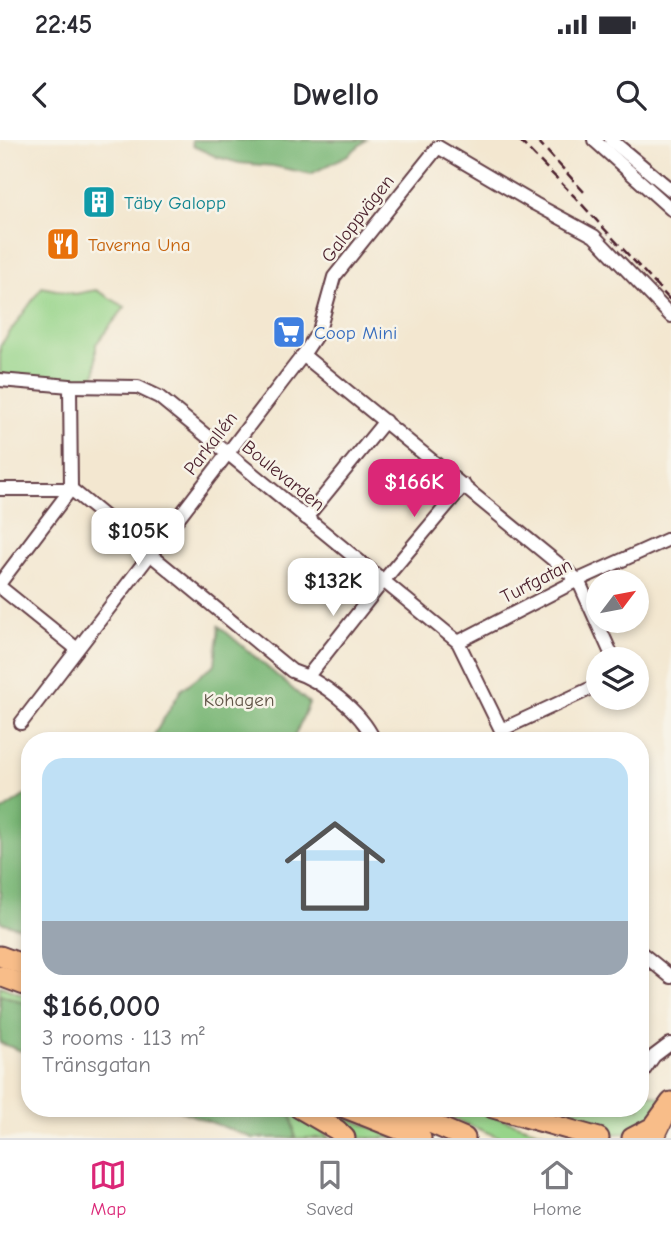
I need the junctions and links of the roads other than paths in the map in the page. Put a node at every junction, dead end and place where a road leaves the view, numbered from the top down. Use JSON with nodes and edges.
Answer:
{"nodes":[{"id":1,"x":594,"y":140,"type":"edge"},
{"id":2,"x":611,"y":140,"type":"edge"},
{"id":3,"x":671,"y":190,"type":"edge"},
{"id":4,"x":671,"y":208,"type":"edge"},
{"id":5,"x":671,"y":316,"type":"edge"},
{"id":6,"x":303,"y":355,"type":"junction"},
{"id":7,"x":0,"y":380,"type":"edge"},
{"id":8,"x":70,"y":386,"type":"junction"},
{"id":9,"x":385,"y":421,"type":"junction"},
{"id":10,"x":227,"y":453,"type":"junction"},
{"id":11,"x":464,"y":485,"type":"junction"},
{"id":12,"x":0,"y":489,"type":"edge"},
{"id":13,"x":71,"y":489,"type":"junction"},
{"id":14,"x":306,"y":518,"type":"junction"},
{"id":15,"x":671,"y":538,"type":"edge"},
{"id":16,"x":148,"y":555,"type":"junction"},
{"id":17,"x":384,"y":580,"type":"junction"},
{"id":18,"x":578,"y":580,"type":"junction"},
{"id":19,"x":0,"y":585,"type":"edge"},
{"id":20,"x":458,"y":642,"type":"junction"},
{"id":21,"x":608,"y":647,"type":"edge"},
{"id":22,"x":77,"y":649,"type":"junction"},
{"id":23,"x":309,"y":676,"type":"junction"},
{"id":24,"x":586,"y":691,"type":"edge"},
{"id":25,"x":21,"y":723,"type":"dead end"},
{"id":26,"x":371,"y":732,"type":"edge"},
{"id":27,"x":502,"y":732,"type":"edge"},
{"id":28,"x":509,"y":732,"type":"edge"},
{"id":29,"x":0,"y":956,"type":"edge"},
{"id":30,"x":649,"y":959,"type":"edge"},
{"id":31,"x":21,"y":964,"type":"edge"},
{"id":32,"x":0,"y":976,"type":"edge"},
{"id":33,"x":671,"y":977,"type":"edge"},
{"id":34,"x":21,"y":984,"type":"edge"},
{"id":35,"x":670,"y":1044,"type":"edge"},
{"id":36,"x":649,"y":1063,"type":"edge"},
{"id":37,"x":671,"y":1104,"type":"edge"},
{"id":38,"x":315,"y":1117,"type":"edge"},
{"id":39,"x":368,"y":1117,"type":"edge"},
{"id":40,"x":416,"y":1117,"type":"edge"},
{"id":41,"x":526,"y":1117,"type":"joint"},
{"id":42,"x":345,"y":1138,"type":"edge"},
{"id":43,"x":421,"y":1138,"type":"edge"},
{"id":44,"x":465,"y":1138,"type":"edge"},
{"id":45,"x":581,"y":1138,"type":"edge"},
{"id":46,"x":599,"y":1138,"type":"edge"},
{"id":47,"x":632,"y":1138,"type":"edge"},
{"id":48,"x":656,"y":1138,"type":"edge"}],
"edges":[{"from":1,"to":4,"type":"street"},
{"from":2,"to":3,"type":"street"},
{"from":5,"to":6,"type":"street","name":"Galoppvägen"},
{"from":6,"to":9,"type":"street"},
{"from":6,"to":10,"type":"street","name":"Parkallén"},
{"from":7,"to":8,"type":"street","name":"Boulevarden"},
{"from":8,"to":10,"type":"street","name":"Boulevarden"},
{"from":8,"to":13,"type":"street"},
{"from":9,"to":11,"type":"street"},
{"from":9,"to":14,"type":"street"},
{"from":10,"to":14,"type":"street","name":"Boulevarden"},
{"from":10,"to":16,"type":"street","name":"Parkallén"},
{"from":11,"to":17,"type":"street"},
{"from":11,"to":18,"type":"street"},
{"from":12,"to":13,"type":"street"},
{"from":13,"to":16,"type":"street"},
{"from":13,"to":19,"type":"street"},
{"from":14,"to":17,"type":"street","name":"Boulevarden"},
{"from":15,"to":18,"type":"street","name":"Turfgatan"},
{"from":16,"to":22,"type":"street","name":"Parkallén"},
{"from":16,"to":23,"type":"street"},
{"from":17,"to":20,"type":"street","name":"Boulevarden"},
{"from":17,"to":23,"type":"street"},
{"from":18,"to":20,"type":"street","name":"Turfgatan"},
{"from":18,"to":21,"type":"street"},
{"from":19,"to":22,"type":"street"},
{"from":20,"to":27,"type":"street","name":"Boulevarden"},
{"from":22,"to":25,"type":"street","name":"Parkallén"},
{"from":23,"to":26,"type":"street"},
{"from":24,"to":28,"type":"street"},
{"from":29,"to":31,"type":"highway"},
{"from":30,"to":33,"type":"street"},
{"from":32,"to":34,"type":"highway"},
{"from":35,"to":36,"type":"street"},
{"from":37,"to":47,"type":"highway"},
{"from":37,"to":48,"type":"main road"},
{"from":38,"to":42,"type":"highway"},
{"from":39,"to":43,"type":"highway"},
{"from":40,"to":44,"type":"highway"},
{"from":41,"to":45,"type":"highway"},
{"from":41,"to":46,"type":"highway"}]}
